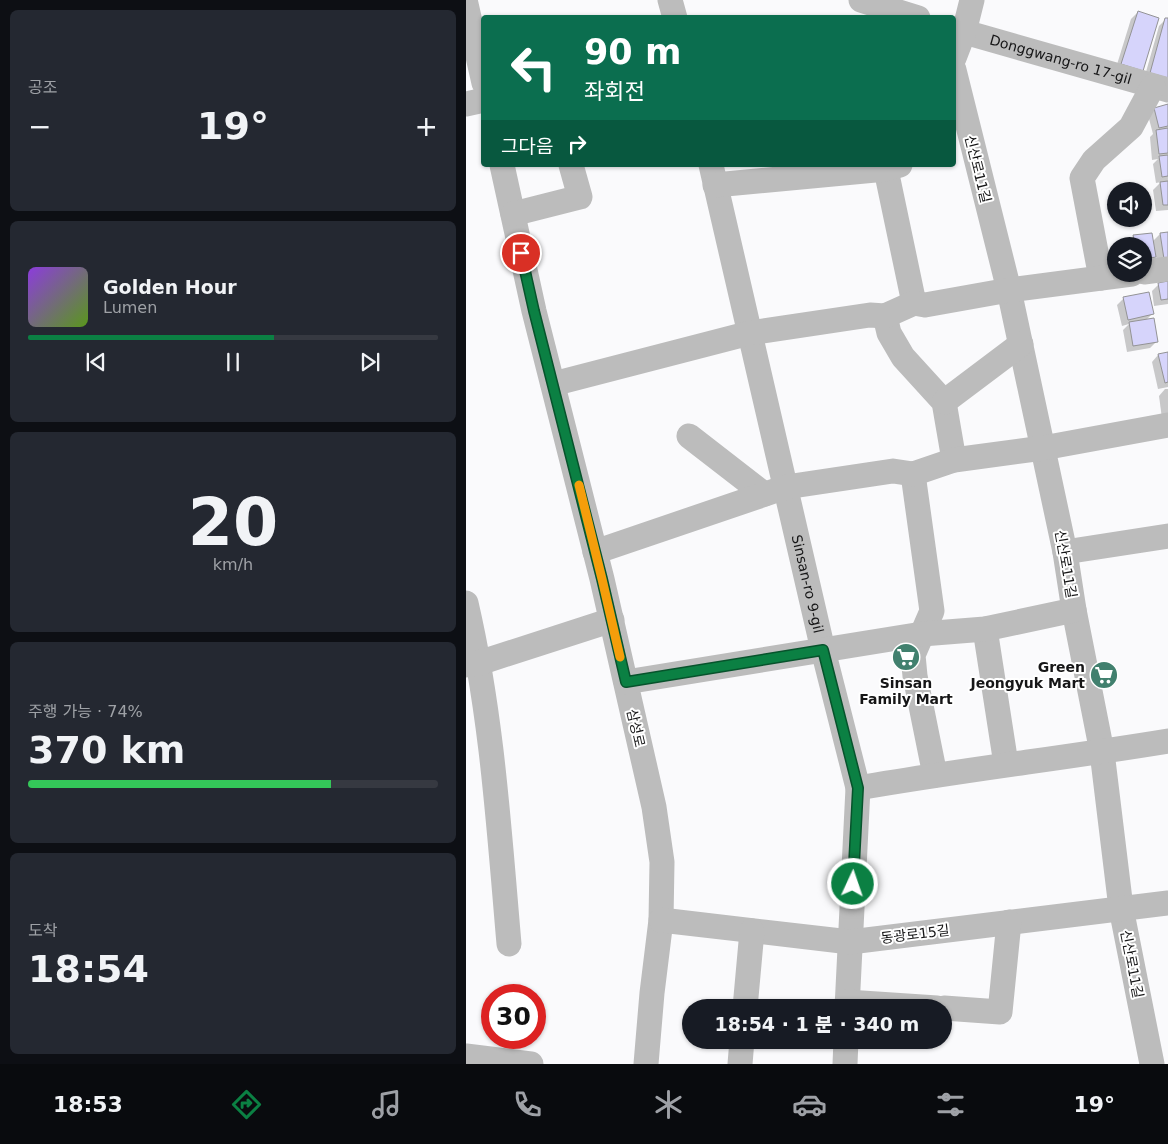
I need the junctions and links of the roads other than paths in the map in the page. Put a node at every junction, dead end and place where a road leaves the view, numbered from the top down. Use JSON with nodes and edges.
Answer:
{"nodes":[{"id":1,"x":670,"y":0,"type":"edge"},
{"id":2,"x":859,"y":0,"type":"edge"},
{"id":3,"x":972,"y":0,"type":"edge"},
{"id":4,"x":466,"y":4,"type":"edge"},
{"id":5,"x":673,"y":15,"type":"edge"},
{"id":6,"x":861,"y":15,"type":"edge"},
{"id":7,"x":908,"y":15,"type":"edge"},
{"id":8,"x":959,"y":30,"type":"edge"},
{"id":9,"x":956,"y":47,"type":"edge"},
{"id":10,"x":481,"y":70,"type":"edge"},
{"id":11,"x":1160,"y":88,"type":"edge"},
{"id":12,"x":956,"y":89,"type":"edge"},
{"id":13,"x":481,"y":101,"type":"edge"},
{"id":14,"x":466,"y":104,"type":"edge"},
{"id":15,"x":962,"y":147,"type":"edge"},
{"id":16,"x":502,"y":167,"type":"edge"},
{"id":17,"x":572,"y":167,"type":"edge"},
{"id":18,"x":870,"y":167,"type":"edge"},
{"id":19,"x":890,"y":167,"type":"edge"},
{"id":20,"x":713,"y":175,"type":"edge"},
{"id":21,"x":513,"y":214,"type":"junction"},
{"id":22,"x":1168,"y":268,"type":"edge"},
{"id":23,"x":1152,"y":271,"type":"edge"},
{"id":24,"x":1107,"y":277,"type":"edge"},
{"id":25,"x":1101,"y":278,"type":"junction"},
{"id":26,"x":1009,"y":290,"type":"junction"},
{"id":27,"x":914,"y":303,"type":"junction"},
{"id":28,"x":885,"y":316,"type":"junction"},
{"id":29,"x":750,"y":333,"type":"junction"},
{"id":30,"x":1021,"y":344,"type":"junction"},
{"id":31,"x":553,"y":384,"type":"junction"},
{"id":32,"x":944,"y":402,"type":"junction"},
{"id":33,"x":1168,"y":425,"type":"edge"},
{"id":34,"x":689,"y":436,"type":"dead end"},
{"id":35,"x":1043,"y":448,"type":"junction"},
{"id":36,"x":954,"y":460,"type":"junction"},
{"id":37,"x":913,"y":474,"type":"junction"},
{"id":38,"x":775,"y":490,"type":"junction"},
{"id":39,"x":1168,"y":536,"type":"edge"},
{"id":40,"x":595,"y":552,"type":"junction"},
{"id":41,"x":1065,"y":552,"type":"junction"},
{"id":42,"x":466,"y":603,"type":"edge"},
{"id":43,"x":1074,"y":610,"type":"junction"},
{"id":44,"x":612,"y":620,"type":"junction"},
{"id":45,"x":985,"y":629,"type":"junction"},
{"id":46,"x":922,"y":634,"type":"junction"},
{"id":47,"x":823,"y":650,"type":"junction"},
{"id":48,"x":472,"y":664,"type":"edge"},
{"id":49,"x":626,"y":682,"type":"junction"},
{"id":50,"x":1168,"y":741,"type":"edge"},
{"id":51,"x":1102,"y":752,"type":"junction"},
{"id":52,"x":1006,"y":764,"type":"junction"},
{"id":53,"x":934,"y":775,"type":"junction"},
{"id":54,"x":858,"y":788,"type":"junction"},
{"id":55,"x":1168,"y":903,"type":"edge"},
{"id":56,"x":1121,"y":908,"type":"junction"},
{"id":57,"x":661,"y":920,"type":"junction"},
{"id":58,"x":1009,"y":922,"type":"junction"},
{"id":59,"x":752,"y":931,"type":"junction"},
{"id":60,"x":850,"y":942,"type":"junction"},
{"id":61,"x":510,"y":944,"type":"dead end"},
{"id":62,"x":746,"y":999,"type":"edge"},
{"id":63,"x":847,"y":999,"type":"edge"},
{"id":64,"x":952,"y":1009,"type":"edge"},
{"id":65,"x":741,"y":1049,"type":"edge"},
{"id":66,"x":846,"y":1049,"type":"edge"},
{"id":67,"x":466,"y":1056,"type":"edge"},
{"id":68,"x":531,"y":1064,"type":"edge"},
{"id":69,"x":646,"y":1064,"type":"edge"},
{"id":70,"x":740,"y":1064,"type":"edge"},
{"id":71,"x":845,"y":1064,"type":"edge"},
{"id":72,"x":1152,"y":1064,"type":"edge"}],
"edges":[{"from":1,"to":5,"type":"street"},
{"from":2,"to":6,"type":"street"},
{"from":2,"to":7,"type":"street"},
{"from":3,"to":8,"type":"street"},
{"from":4,"to":10,"type":"street"},
{"from":8,"to":9,"type":"street"},
{"from":8,"to":11,"type":"street","name":"Donggwang-ro 17-gil"},
{"from":11,"to":25,"type":"street"},
{"from":12,"to":15,"type":"street","name":"신산로11길"},
{"from":13,"to":14,"type":"street"},
{"from":15,"to":26,"type":"street","name":"신산로11길"},
{"from":16,"to":21,"type":"street","name":"삼성로"},
{"from":17,"to":21,"type":"street"},
{"from":18,"to":20,"type":"street"},
{"from":19,"to":27,"type":"street"},
{"from":20,"to":29,"type":"street","name":"Sinsan-ro 9-gil"},
{"from":21,"to":31,"type":"street","name":"삼성로"},
{"from":22,"to":23,"type":"street"},
{"from":24,"to":25,"type":"street"},
{"from":25,"to":26,"type":"street"},
{"from":26,"to":27,"type":"street"},
{"from":26,"to":30,"type":"street","name":"신산로11길"},
{"from":27,"to":28,"type":"street"},
{"from":28,"to":29,"type":"street"},
{"from":28,"to":32,"type":"street"},
{"from":29,"to":31,"type":"street"},
{"from":29,"to":38,"type":"street","name":"Sinsan-ro 9-gil"},
{"from":30,"to":32,"type":"street"},
{"from":30,"to":35,"type":"street","name":"신산로11길"},
{"from":31,"to":40,"type":"street","name":"삼성로"},
{"from":32,"to":36,"type":"street"},
{"from":33,"to":35,"type":"street"},
{"from":34,"to":38,"type":"street"},
{"from":35,"to":36,"type":"street"},
{"from":35,"to":41,"type":"street","name":"신산로11길"},
{"from":36,"to":37,"type":"street"},
{"from":37,"to":38,"type":"street"},
{"from":37,"to":46,"type":"street"},
{"from":38,"to":40,"type":"street"},
{"from":38,"to":47,"type":"street","name":"Sinsan-ro 9-gil"},
{"from":39,"to":41,"type":"street"},
{"from":40,"to":44,"type":"street","name":"삼성로"},
{"from":41,"to":43,"type":"street","name":"신산로11길"},
{"from":42,"to":48,"type":"street"},
{"from":43,"to":45,"type":"street"},
{"from":43,"to":51,"type":"street","name":"신산로11길"},
{"from":44,"to":48,"type":"street"},
{"from":44,"to":49,"type":"street","name":"삼성로"},
{"from":45,"to":46,"type":"street"},
{"from":45,"to":52,"type":"street"},
{"from":46,"to":47,"type":"street"},
{"from":46,"to":53,"type":"street"},
{"from":47,"to":49,"type":"street"},
{"from":47,"to":54,"type":"street","name":"Sinsan-ro 9-gil"},
{"from":48,"to":61,"type":"street"},
{"from":49,"to":57,"type":"street","name":"삼성로"},
{"from":50,"to":51,"type":"street"},
{"from":51,"to":52,"type":"street"},
{"from":51,"to":56,"type":"street","name":"신산로11길"},
{"from":52,"to":53,"type":"street"},
{"from":53,"to":54,"type":"street"},
{"from":54,"to":60,"type":"street","name":"Sinsan-ro 9-gil"},
{"from":55,"to":56,"type":"street","name":"동광로15길"},
{"from":56,"to":58,"type":"street","name":"동광로15길"},
{"from":56,"to":72,"type":"street","name":"신산로11길"},
{"from":57,"to":59,"type":"street","name":"동광로15길"},
{"from":57,"to":69,"type":"street","name":"삼성로"},
{"from":58,"to":60,"type":"street","name":"동광로15길"},
{"from":58,"to":64,"type":"street"},
{"from":59,"to":60,"type":"street","name":"동광로15길"},
{"from":59,"to":62,"type":"street"},
{"from":60,"to":63,"type":"street","name":"Sinsan-ro 9-gil"},
{"from":65,"to":70,"type":"street"},
{"from":66,"to":71,"type":"street"},
{"from":67,"to":68,"type":"street"}]}
